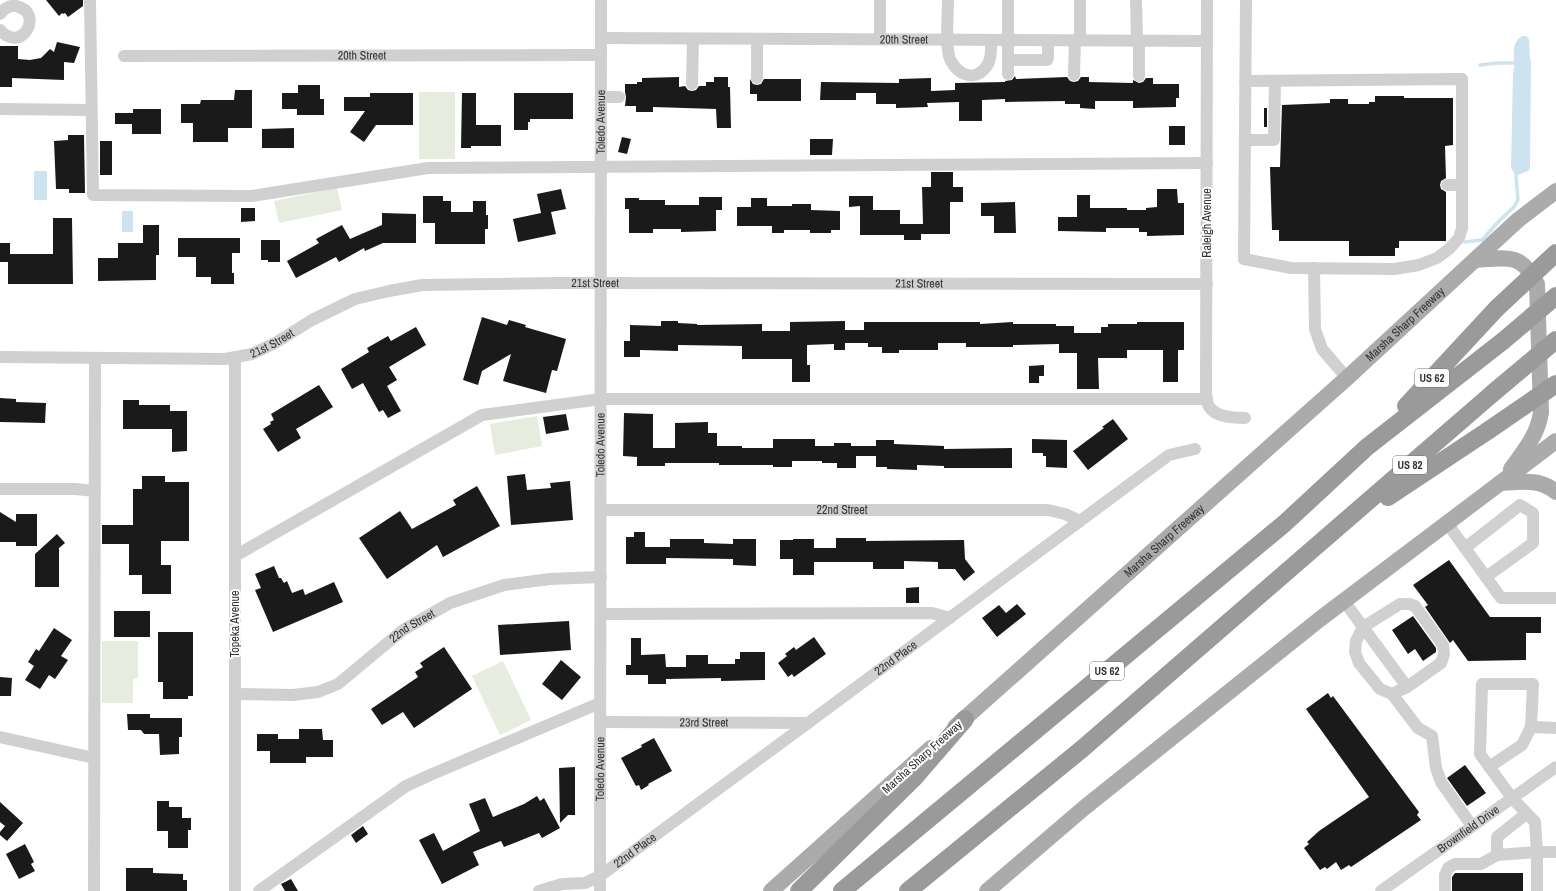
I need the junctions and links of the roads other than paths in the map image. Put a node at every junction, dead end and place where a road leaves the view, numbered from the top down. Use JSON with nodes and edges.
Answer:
{"nodes":[{"id":1,"x":90,"y":0,"type":"edge"},
{"id":2,"x":601,"y":0,"type":"edge"},
{"id":3,"x":880,"y":0,"type":"edge"},
{"id":4,"x":948,"y":0,"type":"edge"},
{"id":5,"x":1008,"y":0,"type":"edge"},
{"id":6,"x":1080,"y":0,"type":"edge"},
{"id":7,"x":1136,"y":0,"type":"edge"},
{"id":8,"x":1207,"y":0,"type":"edge"},
{"id":9,"x":1246,"y":0,"type":"edge"},
{"id":10,"x":0,"y":14,"type":"edge"},
{"id":11,"x":0,"y":30,"type":"edge"},
{"id":12,"x":601,"y":38,"type":"junction"},
{"id":13,"x":693,"y":39,"type":"junction"},
{"id":14,"x":756,"y":39,"type":"junction"},
{"id":15,"x":880,"y":40,"type":"junction"},
{"id":16,"x":948,"y":40,"type":"junction"},
{"id":17,"x":991,"y":40,"type":"junction"},
{"id":18,"x":1008,"y":40,"type":"junction"},
{"id":19,"x":1048,"y":40,"type":"junction"},
{"id":20,"x":1077,"y":40,"type":"junction"},
{"id":21,"x":1138,"y":40,"type":"junction"},
{"id":22,"x":1207,"y":41,"type":"junction"},
{"id":23,"x":601,"y":55,"type":"junction"},
{"id":24,"x":124,"y":56,"type":"dead end"},
{"id":25,"x":1008,"y":60,"type":"junction"},
{"id":26,"x":1008,"y":74,"type":"dead end"},
{"id":27,"x":1074,"y":75,"type":"dead end"},
{"id":28,"x":1139,"y":76,"type":"dead end"},
{"id":29,"x":756,"y":78,"type":"dead end"},
{"id":30,"x":1245,"y":81,"type":"junction"},
{"id":31,"x":1272,"y":81,"type":"junction"},
{"id":32,"x":692,"y":84,"type":"dead end"},
{"id":33,"x":601,"y":97,"type":"junction"},
{"id":34,"x":619,"y":97,"type":"dead end"},
{"id":35,"x":0,"y":109,"type":"edge"},
{"id":36,"x":91,"y":110,"type":"junction"},
{"id":37,"x":1245,"y":140,"type":"junction"},
{"id":38,"x":1207,"y":164,"type":"junction"},
{"id":39,"x":601,"y":168,"type":"junction"},
{"id":40,"x":1447,"y":185,"type":"dead end"},
{"id":41,"x":1462,"y":185,"type":"junction"},
{"id":42,"x":1556,"y":191,"type":"edge"},
{"id":43,"x":1556,"y":254,"type":"edge"},
{"id":44,"x":1475,"y":260,"type":"junction"},
{"id":45,"x":1314,"y":268,"type":"junction"},
{"id":46,"x":601,"y":283,"type":"junction"},
{"id":47,"x":1207,"y":284,"type":"junction"},
{"id":48,"x":1556,"y":296,"type":"edge"},
{"id":49,"x":1556,"y":340,"type":"edge"},
{"id":50,"x":0,"y":356,"type":"edge"},
{"id":51,"x":95,"y":358,"type":"junction"},
{"id":52,"x":235,"y":358,"type":"junction"},
{"id":53,"x":1347,"y":378,"type":"junction"},
{"id":54,"x":1556,"y":384,"type":"edge"},
{"id":55,"x":601,"y":399,"type":"junction"},
{"id":56,"x":1207,"y":399,"type":"junction"},
{"id":57,"x":1245,"y":418,"type":"dead end"},
{"id":58,"x":1556,"y":441,"type":"edge"},
{"id":59,"x":1367,"y":447,"type":"junction"},
{"id":60,"x":1195,"y":449,"type":"dead end"},
{"id":61,"x":1500,"y":483,"type":"junction"},
{"id":62,"x":0,"y":489,"type":"edge"},
{"id":63,"x":95,"y":491,"type":"junction"},
{"id":64,"x":1556,"y":492,"type":"edge"},
{"id":65,"x":601,"y":510,"type":"junction"},
{"id":66,"x":1080,"y":521,"type":"junction"},
{"id":67,"x":1447,"y":523,"type":"junction"},
{"id":68,"x":1327,"y":537,"type":"junction"},
{"id":69,"x":1465,"y":548,"type":"junction"},
{"id":70,"x":235,"y":556,"type":"junction"},
{"id":71,"x":601,"y":577,"type":"junction"},
{"id":72,"x":1486,"y":577,"type":"junction"},
{"id":73,"x":1556,"y":598,"type":"edge"},
{"id":74,"x":1344,"y":601,"type":"junction"},
{"id":75,"x":601,"y":614,"type":"junction"},
{"id":76,"x":950,"y":618,"type":"junction"},
{"id":77,"x":1363,"y":627,"type":"junction"},
{"id":78,"x":1407,"y":687,"type":"junction"},
{"id":79,"x":235,"y":694,"type":"junction"},
{"id":80,"x":1392,"y":694,"type":"junction"},
{"id":81,"x":600,"y":703,"type":"junction"},
{"id":82,"x":965,"y":718,"type":"junction"},
{"id":83,"x":600,"y":722,"type":"junction"},
{"id":84,"x":808,"y":723,"type":"junction"},
{"id":85,"x":1531,"y":727,"type":"junction"},
{"id":86,"x":1556,"y":728,"type":"edge"},
{"id":87,"x":0,"y":737,"type":"edge"},
{"id":88,"x":94,"y":758,"type":"junction"},
{"id":89,"x":1489,"y":767,"type":"junction"},
{"id":90,"x":1556,"y":767,"type":"edge"},
{"id":91,"x":1512,"y":798,"type":"junction"},
{"id":92,"x":1526,"y":814,"type":"junction"},
{"id":93,"x":1472,"y":826,"type":"junction"},
{"id":94,"x":1537,"y":852,"type":"junction"},
{"id":95,"x":1556,"y":852,"type":"edge"},
{"id":96,"x":1497,"y":855,"type":"junction"},
{"id":97,"x":600,"y":876,"type":"junction"},
{"id":98,"x":94,"y":891,"type":"edge"},
{"id":99,"x":235,"y":891,"type":"edge"},
{"id":100,"x":258,"y":891,"type":"edge"},
{"id":101,"x":539,"y":891,"type":"edge"},
{"id":102,"x":600,"y":891,"type":"edge"},
{"id":103,"x":771,"y":891,"type":"edge"},
{"id":104,"x":799,"y":891,"type":"edge"},
{"id":105,"x":842,"y":891,"type":"edge"},
{"id":106,"x":908,"y":891,"type":"edge"},
{"id":107,"x":987,"y":891,"type":"edge"},
{"id":108,"x":1380,"y":891,"type":"edge"},
{"id":109,"x":1445,"y":891,"type":"edge"},
{"id":110,"x":1537,"y":891,"type":"edge"}],
"edges":[{"from":1,"to":36,"type":"street"},
{"from":2,"to":12,"type":"street","name":"Toledo Avenue"},
{"from":3,"to":15,"type":"street"},
{"from":4,"to":16,"type":"street"},
{"from":5,"to":18,"type":"street"},
{"from":6,"to":20,"type":"street"},
{"from":7,"to":21,"type":"street"},
{"from":8,"to":22,"type":"street","name":"Raleigh Avenue"},
{"from":9,"to":30,"type":"street"},
{"from":10,"to":11,"type":"street"},
{"from":12,"to":13,"type":"street","name":"20th Street"},
{"from":12,"to":23,"type":"street","name":"Toledo Avenue"},
{"from":13,"to":14,"type":"street","name":"20th Street"},
{"from":13,"to":32,"type":"street"},
{"from":14,"to":15,"type":"street","name":"20th Street"},
{"from":14,"to":29,"type":"street"},
{"from":15,"to":16,"type":"street","name":"20th Street"},
{"from":16,"to":17,"type":"street","name":"20th Street"},
{"from":16,"to":17,"type":"street"},
{"from":17,"to":18,"type":"street","name":"20th Street"},
{"from":18,"to":19,"type":"street","name":"20th Street"},
{"from":18,"to":25,"type":"street"},
{"from":19,"to":20,"type":"street","name":"20th Street"},
{"from":19,"to":25,"type":"street"},
{"from":20,"to":21,"type":"street","name":"20th Street"},
{"from":20,"to":27,"type":"street"},
{"from":21,"to":22,"type":"street","name":"20th Street"},
{"from":21,"to":28,"type":"street"},
{"from":22,"to":38,"type":"street","name":"Raleigh Avenue"},
{"from":23,"to":24,"type":"street","name":"20th Street"},
{"from":23,"to":33,"type":"street","name":"Toledo Avenue"},
{"from":25,"to":26,"type":"street"},
{"from":30,"to":31,"type":"street"},
{"from":30,"to":37,"type":"street"},
{"from":31,"to":37,"type":"street"},
{"from":31,"to":41,"type":"street"},
{"from":33,"to":34,"type":"street"},
{"from":33,"to":39,"type":"street","name":"Toledo Avenue"},
{"from":35,"to":36,"type":"street"},
{"from":36,"to":39,"type":"street"},
{"from":37,"to":45,"type":"street"},
{"from":38,"to":39,"type":"street"},
{"from":38,"to":47,"type":"street","name":"Raleigh Avenue"},
{"from":39,"to":46,"type":"street","name":"Toledo Avenue"},
{"from":40,"to":41,"type":"street"},
{"from":41,"to":45,"type":"street"},
{"from":42,"to":44,"type":"main road","name":"Marsha Sharp Freeway"},
{"from":43,"to":59,"type":"highway","number":"US 62","bridge":true},
{"from":44,"to":53,"type":"main road","name":"Marsha Sharp Freeway"},
{"from":44,"to":61,"type":"main road"},
{"from":45,"to":53,"type":"street"},
{"from":46,"to":47,"type":"street","name":"21st Street"},
{"from":46,"to":52,"type":"street","name":"21st Street"},
{"from":46,"to":55,"type":"street","name":"Toledo Avenue"},
{"from":47,"to":56,"type":"street","name":"Raleigh Avenue"},
{"from":48,"to":59,"type":"highway","bridge":true},
{"from":49,"to":68,"type":"highway","number":"US 82","bridge":true},
{"from":50,"to":51,"type":"street","name":"21st Street"},
{"from":51,"to":52,"type":"street","name":"21st Street"},
{"from":51,"to":63,"type":"street"},
{"from":52,"to":70,"type":"street","name":"Topeka Avenue"},
{"from":53,"to":82,"type":"main road","name":"Marsha Sharp Freeway"},
{"from":54,"to":68,"type":"highway","bridge":true},
{"from":55,"to":56,"type":"street"},
{"from":55,"to":65,"type":"street","name":"Toledo Avenue"},
{"from":55,"to":70,"type":"street"},
{"from":56,"to":57,"type":"street"},
{"from":58,"to":61,"type":"main road"},
{"from":59,"to":105,"type":"highway","number":"US 62"},
{"from":60,"to":66,"type":"street","name":"22nd Place"},
{"from":61,"to":64,"type":"main road"},
{"from":61,"to":67,"type":"main road"},
{"from":62,"to":63,"type":"street"},
{"from":63,"to":88,"type":"street"},
{"from":65,"to":66,"type":"street","name":"22nd Street"},
{"from":65,"to":71,"type":"street","name":"Toledo Avenue"},
{"from":66,"to":76,"type":"street","name":"22nd Place"},
{"from":67,"to":69,"type":"street"},
{"from":67,"to":74,"type":"main road"},
{"from":68,"to":106,"type":"highway"},
{"from":69,"to":72,"type":"street"},
{"from":69,"to":72,"type":"street"},
{"from":70,"to":79,"type":"street","name":"Topeka Avenue"},
{"from":71,"to":75,"type":"street","name":"Toledo Avenue"},
{"from":71,"to":79,"type":"street","name":"22nd Street"},
{"from":72,"to":73,"type":"street"},
{"from":74,"to":77,"type":"street"},
{"from":74,"to":107,"type":"main road"},
{"from":75,"to":76,"type":"street"},
{"from":75,"to":81,"type":"street","name":"Toledo Avenue"},
{"from":76,"to":84,"type":"street","name":"22nd Place"},
{"from":77,"to":78,"type":"street"},
{"from":77,"to":78,"type":"street"},
{"from":77,"to":80,"type":"street"},
{"from":78,"to":80,"type":"street"},
{"from":79,"to":99,"type":"street","name":"Topeka Avenue"},
{"from":80,"to":93,"type":"street"},
{"from":81,"to":83,"type":"street","name":"Toledo Avenue"},
{"from":81,"to":100,"type":"street"},
{"from":82,"to":103,"type":"main road","name":"Marsha Sharp Freeway"},
{"from":82,"to":104,"type":"highway"},
{"from":83,"to":84,"type":"street","name":"23rd Street"},
{"from":83,"to":97,"type":"street","name":"Toledo Avenue"},
{"from":84,"to":97,"type":"street","name":"22nd Place"},
{"from":85,"to":86,"type":"street"},
{"from":85,"to":89,"type":"street"},
{"from":85,"to":89,"type":"street"},
{"from":87,"to":88,"type":"street"},
{"from":88,"to":98,"type":"street"},
{"from":89,"to":91,"type":"street"},
{"from":90,"to":91,"type":"street","name":"Brownfield Drive"},
{"from":91,"to":92,"type":"street"},
{"from":91,"to":93,"type":"street","name":"Brownfield Drive"},
{"from":92,"to":94,"type":"street"},
{"from":92,"to":96,"type":"street"},
{"from":93,"to":108,"type":"street","name":"Brownfield Drive"},
{"from":94,"to":95,"type":"street"},
{"from":94,"to":96,"type":"street"},
{"from":94,"to":110,"type":"street"},
{"from":96,"to":109,"type":"street"},
{"from":97,"to":101,"type":"street"},
{"from":97,"to":102,"type":"street","name":"Toledo Avenue"}]}
